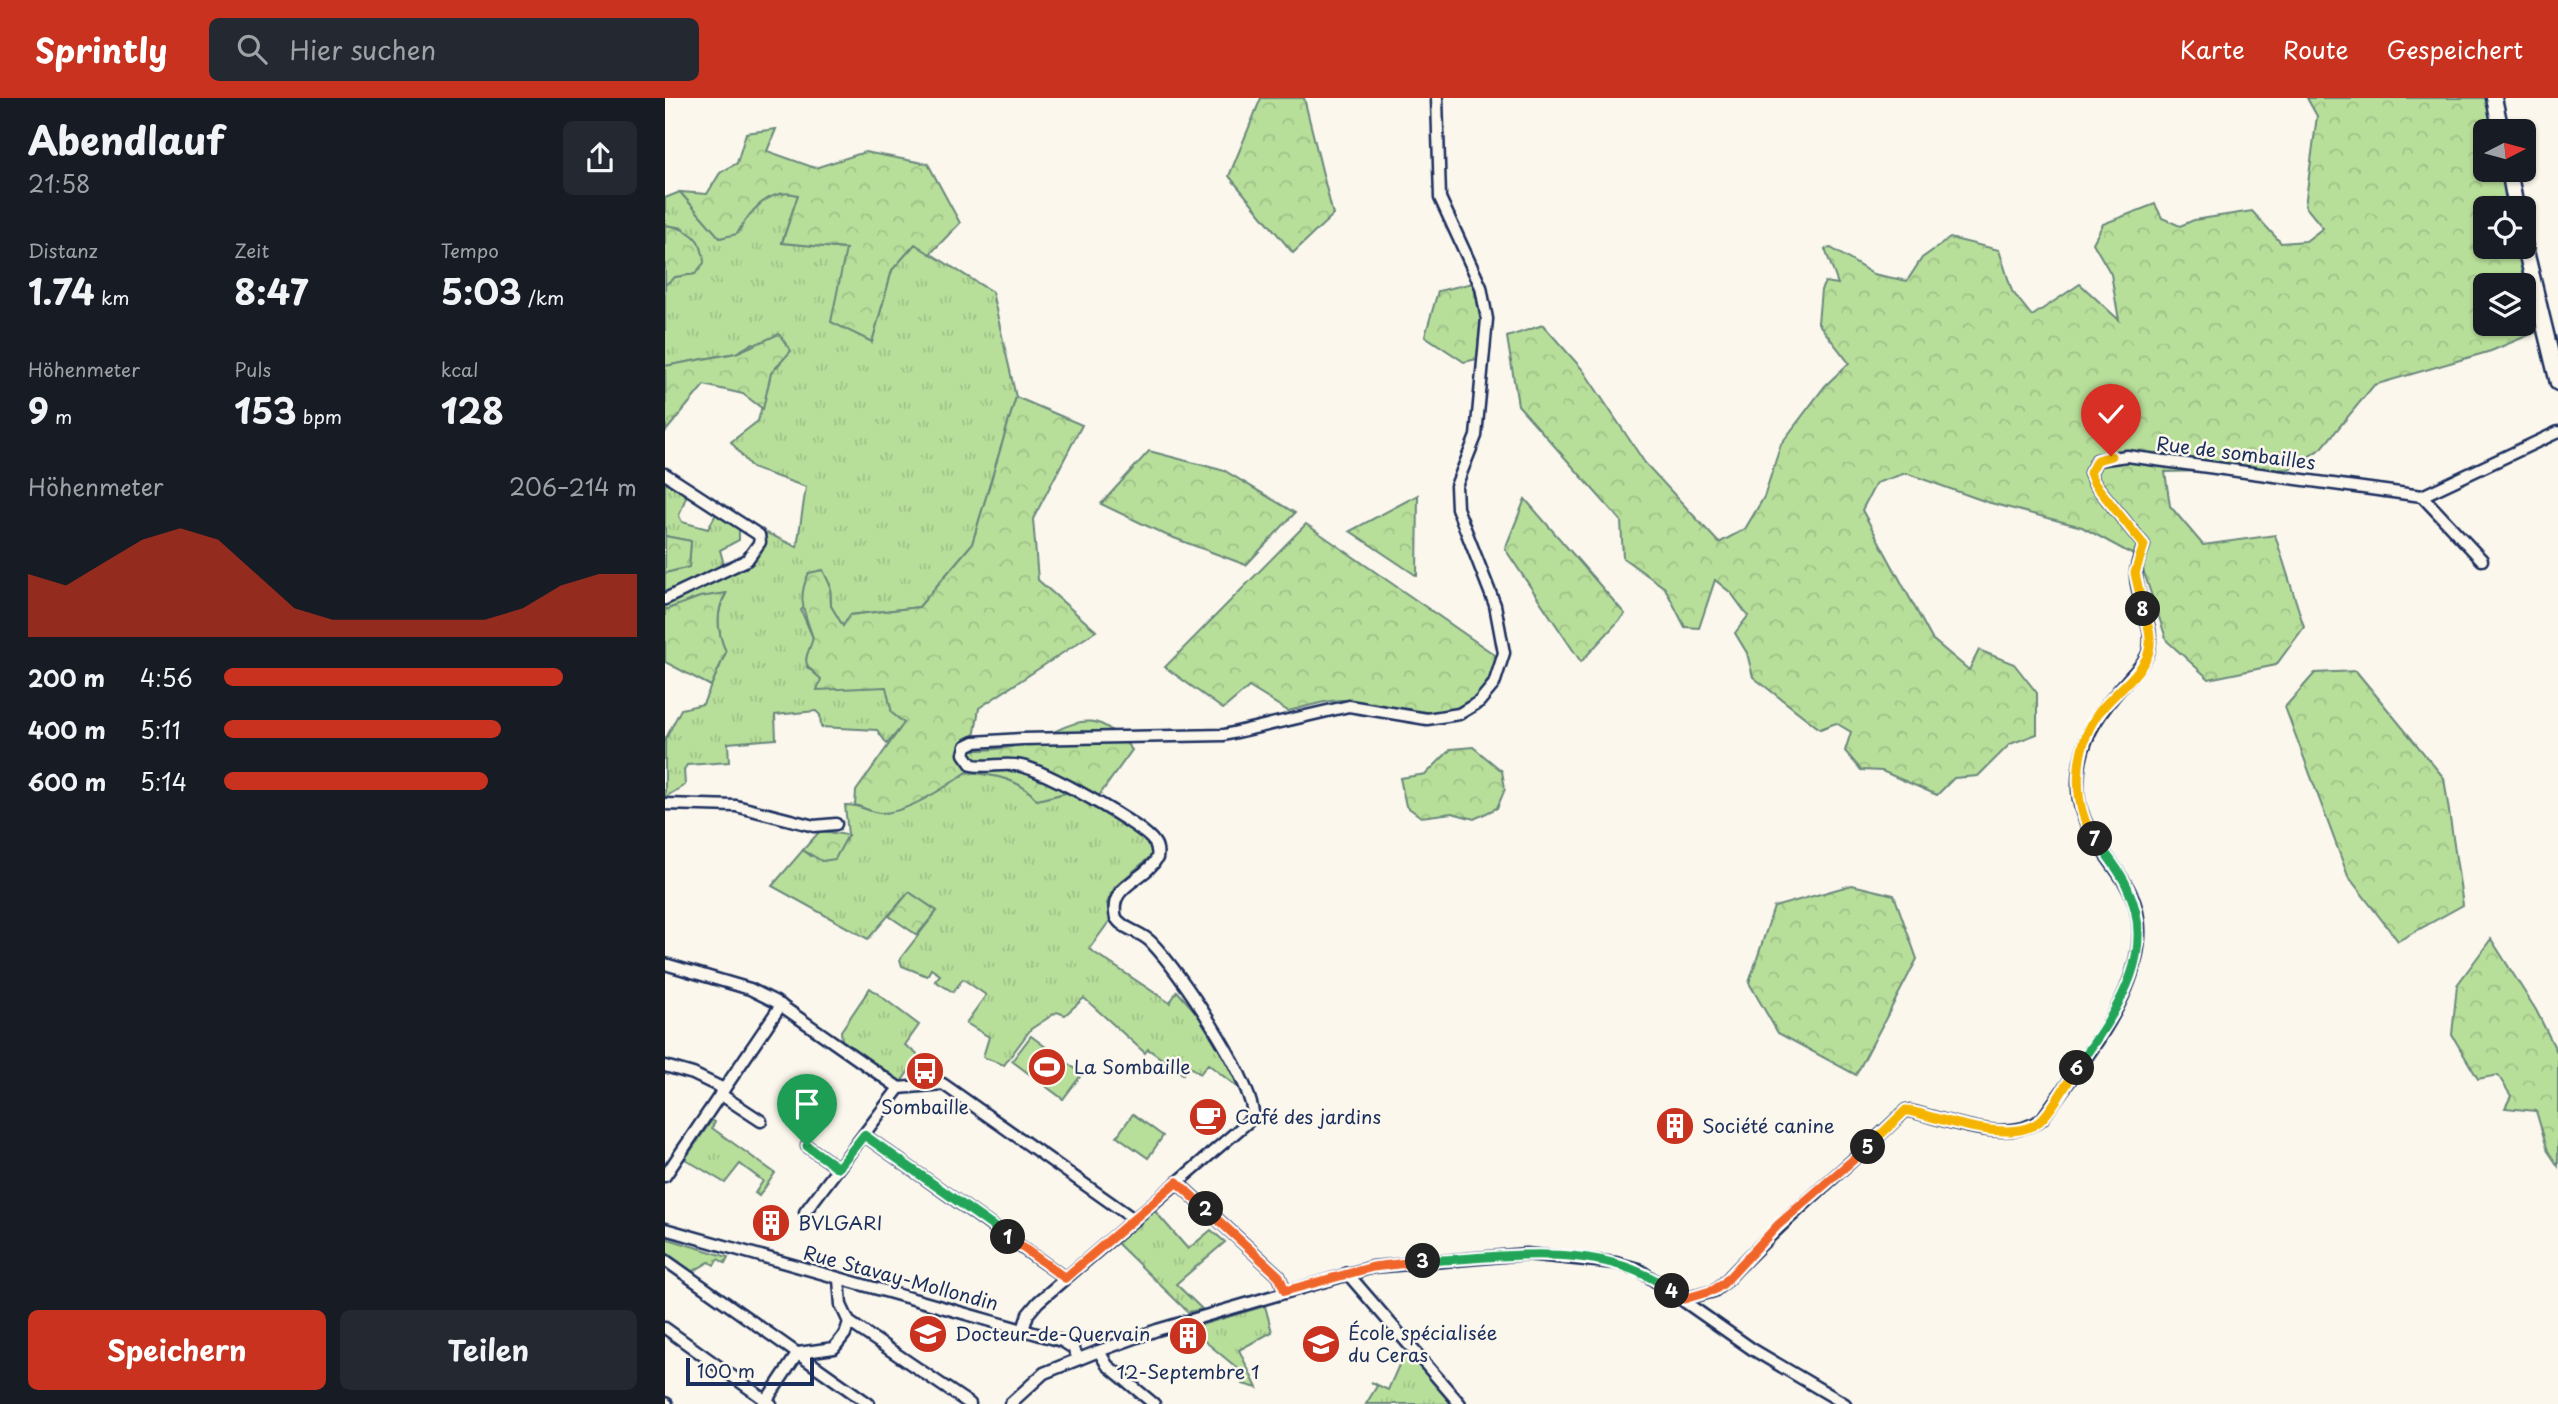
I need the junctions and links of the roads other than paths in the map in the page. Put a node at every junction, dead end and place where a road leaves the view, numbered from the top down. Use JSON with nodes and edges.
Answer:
{"nodes":[{"id":1,"x":1437,"y":98,"type":"edge"},
{"id":2,"x":2494,"y":98,"type":"edge"},
{"id":3,"x":2498,"y":119,"type":"edge"},
{"id":4,"x":2528,"y":259,"type":"edge"},
{"id":5,"x":2558,"y":383,"type":"edge"},
{"id":6,"x":2558,"y":432,"type":"edge"},
{"id":7,"x":665,"y":474,"type":"edge"},
{"id":8,"x":2421,"y":496,"type":"junction"},
{"id":9,"x":2481,"y":560,"type":"dead end"},
{"id":10,"x":665,"y":599,"type":"edge"},
{"id":11,"x":665,"y":804,"type":"edge"},
{"id":12,"x":836,"y":824,"type":"dead end"},
{"id":13,"x":665,"y":964,"type":"edge"},
{"id":14,"x":781,"y":1005,"type":"junction"},
{"id":15,"x":665,"y":1066,"type":"edge"},
{"id":16,"x":899,"y":1088,"type":"junction"},
{"id":17,"x":722,"y":1092,"type":"junction"},
{"id":18,"x":761,"y":1121,"type":"dead end"},
{"id":19,"x":864,"y":1135,"type":"junction"},
{"id":20,"x":807,"y":1146,"type":"dead end"},
{"id":21,"x":838,"y":1168,"type":"junction"},
{"id":22,"x":665,"y":1176,"type":"edge"},
{"id":23,"x":1177,"y":1182,"type":"junction"},
{"id":24,"x":805,"y":1212,"type":"dead end"},
{"id":25,"x":1135,"y":1220,"type":"junction"},
{"id":26,"x":665,"y":1229,"type":"edge"},
{"id":27,"x":665,"y":1260,"type":"edge"},
{"id":28,"x":1347,"y":1273,"type":"junction"},
{"id":29,"x":1065,"y":1278,"type":"junction"},
{"id":30,"x":838,"y":1279,"type":"junction"},
{"id":31,"x":1285,"y":1291,"type":"junction"},
{"id":32,"x":1684,"y":1299,"type":"junction"},
{"id":33,"x":849,"y":1322,"type":"junction"},
{"id":34,"x":665,"y":1328,"type":"edge"},
{"id":35,"x":1023,"y":1330,"type":"junction"},
{"id":36,"x":1099,"y":1351,"type":"junction"},
{"id":37,"x":798,"y":1353,"type":"junction"},
{"id":38,"x":1079,"y":1359,"type":"junction"},
{"id":39,"x":767,"y":1403,"type":"edge"},
{"id":40,"x":869,"y":1404,"type":"edge"},
{"id":41,"x":970,"y":1404,"type":"edge"},
{"id":42,"x":1010,"y":1404,"type":"edge"},
{"id":43,"x":1154,"y":1404,"type":"edge"},
{"id":44,"x":1460,"y":1404,"type":"edge"},
{"id":45,"x":1845,"y":1404,"type":"edge"}],
"edges":[{"from":1,"to":23,"type":"street"},
{"from":2,"to":3,"type":"street"},
{"from":4,"to":5,"type":"street"},
{"from":6,"to":8,"type":"street"},
{"from":7,"to":10,"type":"street"},
{"from":8,"to":9,"type":"street"},
{"from":8,"to":32,"type":"street","name":"Rue de sombailles"},
{"from":11,"to":12,"type":"street"},
{"from":13,"to":14,"type":"street"},
{"from":14,"to":16,"type":"street"},
{"from":14,"to":17,"type":"street"},
{"from":15,"to":17,"type":"street"},
{"from":16,"to":19,"type":"street"},
{"from":16,"to":25,"type":"street"},
{"from":17,"to":18,"type":"street"},
{"from":17,"to":22,"type":"street"},
{"from":19,"to":21,"type":"street"},
{"from":19,"to":29,"type":"street"},
{"from":20,"to":21,"type":"street"},
{"from":21,"to":24,"type":"street"},
{"from":23,"to":25,"type":"street"},
{"from":23,"to":31,"type":"street"},
{"from":25,"to":29,"type":"street"},
{"from":26,"to":30,"type":"street","name":"Rue Stavay-Mollondin"},
{"from":27,"to":37,"type":"street"},
{"from":28,"to":31,"type":"street"},
{"from":28,"to":32,"type":"street"},
{"from":28,"to":44,"type":"street"},
{"from":29,"to":35,"type":"street"},
{"from":30,"to":33,"type":"street"},
{"from":30,"to":35,"type":"street","name":"Rue Stavay-Mollondin"},
{"from":31,"to":36,"type":"street"},
{"from":32,"to":45,"type":"street"},
{"from":33,"to":37,"type":"street"},
{"from":33,"to":41,"type":"street"},
{"from":34,"to":39,"type":"street"},
{"from":35,"to":38,"type":"street","name":"Rue Stavay-Mollondin"},
{"from":36,"to":38,"type":"street"},
{"from":36,"to":43,"type":"street"},
{"from":37,"to":39,"type":"street"},
{"from":37,"to":40,"type":"street"},
{"from":38,"to":42,"type":"street"}]}
